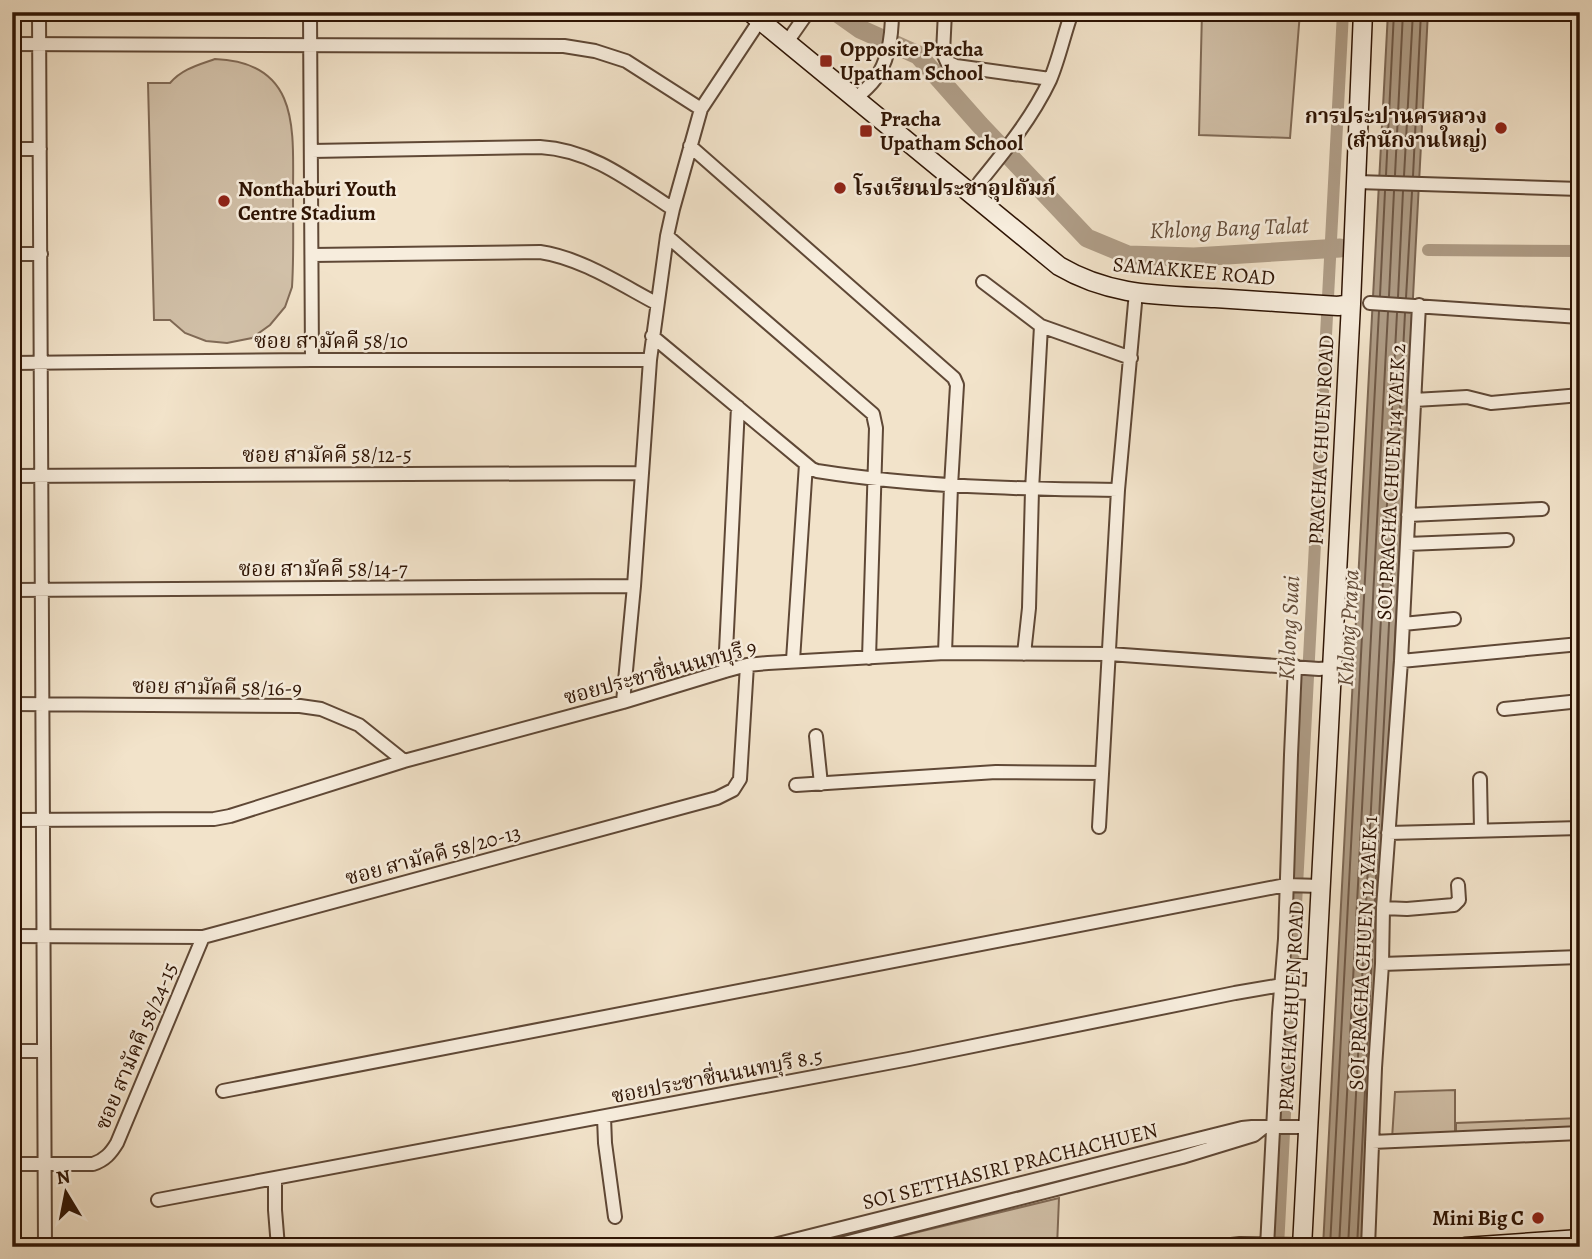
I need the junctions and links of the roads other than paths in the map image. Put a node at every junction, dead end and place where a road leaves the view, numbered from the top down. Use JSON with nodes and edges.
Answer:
{"nodes":[{"id":1,"x":39,"y":12,"type":"edge"},
{"id":2,"x":310,"y":12,"type":"edge"},
{"id":3,"x":892,"y":12,"type":"edge"},
{"id":4,"x":945,"y":12,"type":"edge"},
{"id":5,"x":1072,"y":12,"type":"edge"},
{"id":6,"x":1363,"y":12,"type":"edge"},
{"id":7,"x":808,"y":13,"type":"edge"},
{"id":8,"x":755,"y":16,"type":"edge"},
{"id":9,"x":787,"y":42,"type":"junction"},
{"id":10,"x":12,"y":44,"type":"edge"},
{"id":11,"x":40,"y":44,"type":"junction"},
{"id":12,"x":310,"y":44,"type":"junction"},
{"id":13,"x":1050,"y":79,"type":"junction"},
{"id":14,"x":855,"y":99,"type":"junction"},
{"id":15,"x":701,"y":110,"type":"junction"},
{"id":16,"x":690,"y":146,"type":"junction"},
{"id":17,"x":12,"y":149,"type":"edge"},
{"id":18,"x":40,"y":149,"type":"junction"},
{"id":19,"x":311,"y":151,"type":"junction"},
{"id":20,"x":1365,"y":182,"type":"junction"},
{"id":21,"x":979,"y":183,"type":"dead end"},
{"id":22,"x":1580,"y":189,"type":"edge"},
{"id":23,"x":673,"y":209,"type":"junction"},
{"id":24,"x":667,"y":236,"type":"junction"},
{"id":25,"x":12,"y":254,"type":"edge"},
{"id":26,"x":41,"y":254,"type":"junction"},
{"id":27,"x":312,"y":255,"type":"junction"},
{"id":28,"x":983,"y":282,"type":"dead end"},
{"id":29,"x":1136,"y":292,"type":"junction"},
{"id":30,"x":656,"y":303,"type":"junction"},
{"id":31,"x":1370,"y":303,"type":"dead end"},
{"id":32,"x":1344,"y":305,"type":"junction"},
{"id":33,"x":1417,"y":305,"type":"junction"},
{"id":34,"x":1580,"y":317,"type":"edge"},
{"id":35,"x":1041,"y":326,"type":"junction"},
{"id":36,"x":652,"y":336,"type":"junction"},
{"id":37,"x":1131,"y":358,"type":"junction"},
{"id":38,"x":312,"y":360,"type":"junction"},
{"id":39,"x":650,"y":360,"type":"junction"},
{"id":40,"x":12,"y":363,"type":"edge"},
{"id":41,"x":41,"y":363,"type":"junction"},
{"id":42,"x":1580,"y":396,"type":"edge"},
{"id":43,"x":1414,"y":400,"type":"junction"},
{"id":44,"x":738,"y":407,"type":"junction"},
{"id":45,"x":806,"y":464,"type":"junction"},
{"id":46,"x":641,"y":473,"type":"junction"},
{"id":47,"x":12,"y":476,"type":"edge"},
{"id":48,"x":42,"y":476,"type":"junction"},
{"id":49,"x":874,"y":480,"type":"junction"},
{"id":50,"x":951,"y":486,"type":"junction"},
{"id":51,"x":1032,"y":489,"type":"junction"},
{"id":52,"x":1118,"y":490,"type":"junction"},
{"id":53,"x":1542,"y":509,"type":"dead end"},
{"id":54,"x":1408,"y":515,"type":"junction"},
{"id":55,"x":1507,"y":540,"type":"dead end"},
{"id":56,"x":1407,"y":544,"type":"junction"},
{"id":57,"x":634,"y":586,"type":"junction"},
{"id":58,"x":43,"y":589,"type":"junction"},
{"id":59,"x":12,"y":590,"type":"edge"},
{"id":60,"x":1454,"y":619,"type":"dead end"},
{"id":61,"x":1403,"y":624,"type":"junction"},
{"id":62,"x":1580,"y":644,"type":"edge"},
{"id":63,"x":945,"y":653,"type":"junction"},
{"id":64,"x":1024,"y":654,"type":"junction"},
{"id":65,"x":1109,"y":654,"type":"junction"},
{"id":66,"x":869,"y":659,"type":"junction"},
{"id":67,"x":793,"y":660,"type":"junction"},
{"id":68,"x":1401,"y":661,"type":"junction"},
{"id":69,"x":747,"y":666,"type":"junction"},
{"id":70,"x":1298,"y":667,"type":"junction"},
{"id":71,"x":1325,"y":668,"type":"junction"},
{"id":72,"x":725,"y":671,"type":"junction"},
{"id":73,"x":1580,"y":701,"type":"edge"},
{"id":74,"x":623,"y":702,"type":"junction"},
{"id":75,"x":12,"y":704,"type":"edge"},
{"id":76,"x":43,"y":704,"type":"junction"},
{"id":77,"x":1504,"y":709,"type":"dead end"},
{"id":78,"x":816,"y":736,"type":"dead end"},
{"id":79,"x":404,"y":761,"type":"junction"},
{"id":80,"x":1102,"y":773,"type":"junction"},
{"id":81,"x":1480,"y":779,"type":"dead end"},
{"id":82,"x":821,"y":784,"type":"junction"},
{"id":83,"x":796,"y":785,"type":"dead end"},
{"id":84,"x":43,"y":819,"type":"junction"},
{"id":85,"x":12,"y":820,"type":"edge"},
{"id":86,"x":1099,"y":827,"type":"dead end"},
{"id":87,"x":1580,"y":828,"type":"edge"},
{"id":88,"x":1480,"y":830,"type":"junction"},
{"id":89,"x":1388,"y":834,"type":"junction"},
{"id":90,"x":1288,"y":885,"type":"junction"},
{"id":91,"x":1458,"y":885,"type":"dead end"},
{"id":92,"x":1315,"y":886,"type":"junction"},
{"id":93,"x":1383,"y":908,"type":"junction"},
{"id":94,"x":12,"y":936,"type":"edge"},
{"id":95,"x":43,"y":936,"type":"junction"},
{"id":96,"x":203,"y":937,"type":"junction"},
{"id":97,"x":1580,"y":957,"type":"edge"},
{"id":98,"x":1382,"y":964,"type":"junction"},
{"id":99,"x":1297,"y":966,"type":"junction"},
{"id":100,"x":1283,"y":990,"type":"junction"},
{"id":101,"x":1308,"y":993,"type":"junction"},
{"id":102,"x":12,"y":1051,"type":"edge"},
{"id":103,"x":43,"y":1051,"type":"junction"},
{"id":104,"x":223,"y":1091,"type":"dead end"},
{"id":105,"x":604,"y":1117,"type":"junction"},
{"id":106,"x":1272,"y":1127,"type":"junction"},
{"id":107,"x":1300,"y":1127,"type":"junction"},
{"id":108,"x":1580,"y":1133,"type":"edge"},
{"id":109,"x":1372,"y":1142,"type":"junction"},
{"id":110,"x":12,"y":1164,"type":"edge"},
{"id":111,"x":44,"y":1164,"type":"junction"},
{"id":112,"x":275,"y":1178,"type":"junction"},
{"id":113,"x":158,"y":1200,"type":"dead end"},
{"id":114,"x":615,"y":1217,"type":"dead end"},
{"id":115,"x":1580,"y":1239,"type":"edge"},
{"id":116,"x":1283,"y":1245,"type":"edge"},
{"id":117,"x":44,"y":1247,"type":"edge"},
{"id":118,"x":278,"y":1247,"type":"edge"},
{"id":119,"x":766,"y":1247,"type":"edge"},
{"id":120,"x":829,"y":1247,"type":"edge"},
{"id":121,"x":1214,"y":1247,"type":"edge"},
{"id":122,"x":1368,"y":1247,"type":"edge"},
{"id":123,"x":1465,"y":1247,"type":"edge"}],
"edges":[{"from":1,"to":11,"type":"street"},
{"from":2,"to":12,"type":"street"},
{"from":3,"to":14,"type":"street"},
{"from":4,"to":13,"type":"street"},
{"from":5,"to":13,"type":"street"},
{"from":6,"to":20,"type":"main road","name":"PRACHA CHUEN ROAD"},
{"from":7,"to":9,"type":"street"},
{"from":8,"to":9,"type":"main road","name":"SAMAKKEE ROAD"},
{"from":8,"to":15,"type":"street"},
{"from":9,"to":14,"type":"main road","name":"SAMAKKEE ROAD"},
{"from":10,"to":11,"type":"street"},
{"from":11,"to":12,"type":"street"},
{"from":11,"to":18,"type":"street"},
{"from":12,"to":15,"type":"street"},
{"from":12,"to":19,"type":"street"},
{"from":13,"to":21,"type":"street"},
{"from":14,"to":29,"type":"main road","name":"SAMAKKEE ROAD"},
{"from":15,"to":16,"type":"street"},
{"from":16,"to":23,"type":"street"},
{"from":16,"to":50,"type":"street"},
{"from":17,"to":18,"type":"street"},
{"from":18,"to":26,"type":"street"},
{"from":19,"to":23,"type":"street"},
{"from":19,"to":27,"type":"street"},
{"from":20,"to":22,"type":"street"},
{"from":20,"to":32,"type":"main road","name":"PRACHA CHUEN ROAD"},
{"from":23,"to":24,"type":"street"},
{"from":24,"to":30,"type":"street"},
{"from":24,"to":49,"type":"street"},
{"from":25,"to":26,"type":"street"},
{"from":26,"to":41,"type":"street"},
{"from":27,"to":30,"type":"street"},
{"from":27,"to":38,"type":"street"},
{"from":28,"to":35,"type":"street"},
{"from":29,"to":32,"type":"main road","name":"SAMAKKEE ROAD"},
{"from":29,"to":37,"type":"street"},
{"from":30,"to":36,"type":"street"},
{"from":31,"to":33,"type":"street"},
{"from":32,"to":71,"type":"main road","name":"PRACHA CHUEN ROAD"},
{"from":33,"to":34,"type":"street"},
{"from":33,"to":43,"type":"street","name":"SOI PRACHA CHUEN 14 YAEK 2"},
{"from":35,"to":37,"type":"street"},
{"from":35,"to":51,"type":"street"},
{"from":36,"to":39,"type":"street"},
{"from":36,"to":44,"type":"street"},
{"from":37,"to":52,"type":"street"},
{"from":38,"to":39,"type":"street","name":"ซอย สามัคคี 58/10"},
{"from":38,"to":41,"type":"street","name":"ซอย สามัคคี 58/10"},
{"from":39,"to":46,"type":"street"},
{"from":40,"to":41,"type":"street","name":"ซอย สามัคคี 58/10"},
{"from":41,"to":48,"type":"street"},
{"from":42,"to":43,"type":"street"},
{"from":43,"to":54,"type":"street","name":"SOI PRACHA CHUEN 14 YAEK 2"},
{"from":44,"to":45,"type":"street"},
{"from":44,"to":72,"type":"street"},
{"from":45,"to":49,"type":"street"},
{"from":45,"to":67,"type":"street"},
{"from":46,"to":48,"type":"street","name":"ซอย สามัคคี 58/12-5"},
{"from":46,"to":57,"type":"street"},
{"from":47,"to":48,"type":"street","name":"ซอย สามัคคี 58/12-5"},
{"from":48,"to":58,"type":"street"},
{"from":49,"to":50,"type":"street"},
{"from":49,"to":66,"type":"street"},
{"from":50,"to":51,"type":"street"},
{"from":50,"to":63,"type":"street"},
{"from":51,"to":52,"type":"street"},
{"from":51,"to":64,"type":"street"},
{"from":52,"to":65,"type":"street"},
{"from":53,"to":54,"type":"street"},
{"from":54,"to":56,"type":"street","name":"SOI PRACHA CHUEN 14 YAEK 2"},
{"from":55,"to":56,"type":"street"},
{"from":56,"to":61,"type":"street","name":"SOI PRACHA CHUEN 14 YAEK 2"},
{"from":57,"to":58,"type":"street","name":"ซอย สามัคคี 58/14-7"},
{"from":57,"to":74,"type":"street"},
{"from":58,"to":59,"type":"street","name":"ซอย สามัคคี 58/14-7"},
{"from":58,"to":76,"type":"street"},
{"from":60,"to":61,"type":"street"},
{"from":61,"to":68,"type":"street","name":"SOI PRACHA CHUEN 14 YAEK 2"},
{"from":62,"to":68,"type":"street"},
{"from":63,"to":64,"type":"street","name":"ซอยประชาชื่นนนทบุรี 9"},
{"from":63,"to":66,"type":"street","name":"ซอยประชาชื่นนนทบุรี 9"},
{"from":64,"to":65,"type":"street","name":"ซอยประชาชื่นนนทบุรี 9"},
{"from":65,"to":70,"type":"street","name":"ซอยประชาชื่นนนทบุรี 9"},
{"from":65,"to":80,"type":"street"},
{"from":66,"to":67,"type":"street","name":"ซอยประชาชื่นนนทบุรี 9"},
{"from":67,"to":69,"type":"street","name":"ซอยประชาชื่นนนทบุรี 9"},
{"from":68,"to":89,"type":"street","name":"SOI PRACHA CHUEN 12 YAEK 1"},
{"from":69,"to":72,"type":"street","name":"ซอยประชาชื่นนนทบุรี 9"},
{"from":69,"to":96,"type":"street","name":"ซอย สามัคคี 58/20-13"},
{"from":70,"to":71,"type":"street","name":"ซอยประชาชื่นนนทบุรี 9"},
{"from":70,"to":90,"type":"street"},
{"from":71,"to":92,"type":"main road","name":"PRACHA CHUEN ROAD"},
{"from":72,"to":74,"type":"street","name":"ซอยประชาชื่นนนทบุรี 9"},
{"from":73,"to":77,"type":"street"},
{"from":74,"to":79,"type":"street","name":"ซอยประชาชื่นนนทบุรี 9"},
{"from":75,"to":76,"type":"street","name":"ซอย สามัคคี 58/16-9"},
{"from":76,"to":79,"type":"street","name":"ซอย สามัคคี 58/16-9"},
{"from":76,"to":84,"type":"street"},
{"from":78,"to":82,"type":"street"},
{"from":79,"to":84,"type":"street","name":"ซอยประชาชื่นนนทบุรี 9"},
{"from":80,"to":82,"type":"street"},
{"from":80,"to":86,"type":"street"},
{"from":81,"to":88,"type":"street"},
{"from":82,"to":83,"type":"street"},
{"from":84,"to":85,"type":"street","name":"ซอยประชาชื่นนนทบุรี 9"},
{"from":84,"to":95,"type":"street"},
{"from":87,"to":88,"type":"street"},
{"from":88,"to":89,"type":"street"},
{"from":89,"to":93,"type":"street","name":"SOI PRACHA CHUEN 12 YAEK 1"},
{"from":90,"to":92,"type":"street"},
{"from":90,"to":99,"type":"street"},
{"from":90,"to":104,"type":"street"},
{"from":91,"to":93,"type":"street"},
{"from":92,"to":99,"type":"main road","name":"PRACHA CHUEN ROAD"},
{"from":93,"to":98,"type":"street","name":"SOI PRACHA CHUEN 12 YAEK 1"},
{"from":94,"to":95,"type":"street","name":"ซอย สามัคคี 58/20-13"},
{"from":95,"to":96,"type":"street","name":"ซอย สามัคคี 58/20-13"},
{"from":95,"to":103,"type":"street"},
{"from":96,"to":111,"type":"street","name":"ซอย สามัคคี 58/24-15"},
{"from":97,"to":98,"type":"street"},
{"from":98,"to":109,"type":"street","name":"SOI PRACHA CHUEN 12 YAEK 1"},
{"from":99,"to":100,"type":"street"},
{"from":99,"to":101,"type":"main road","name":"PRACHA CHUEN ROAD"},
{"from":100,"to":101,"type":"street","name":"ซอยประชาชื่นนนทบุรี 8.5"},
{"from":100,"to":105,"type":"street","name":"ซอยประชาชื่นนนทบุรี 8.5"},
{"from":100,"to":106,"type":"street"},
{"from":101,"to":107,"type":"main road","name":"PRACHA CHUEN ROAD"},
{"from":102,"to":103,"type":"street"},
{"from":103,"to":111,"type":"street"},
{"from":105,"to":112,"type":"street","name":"ซอยประชาชื่นนนทบุรี 8.5"},
{"from":105,"to":114,"type":"street"},
{"from":106,"to":107,"type":"street","name":"SOI SETTHASIRI PRACHACHUEN"},
{"from":106,"to":116,"type":"street"},
{"from":106,"to":119,"type":"street","name":"SOI SETTHASIRI PRACHACHUEN"},
{"from":106,"to":120,"type":"street","name":"SOI SETTHASIRI PRACHACHUEN"},
{"from":107,"to":116,"type":"main road","name":"PRACHA CHUEN ROAD"},
{"from":108,"to":109,"type":"street"},
{"from":109,"to":122,"type":"street","name":"SOI PRACHA CHUEN 12 YAEK 1"},
{"from":110,"to":111,"type":"street","name":"ซอย สามัคคี 58/24-15"},
{"from":111,"to":117,"type":"street"},
{"from":112,"to":113,"type":"street","name":"ซอยประชาชื่นนนทบุรี 8.5"},
{"from":112,"to":118,"type":"street"},
{"from":115,"to":123,"type":"main road"},
{"from":116,"to":121,"type":"street"}]}
